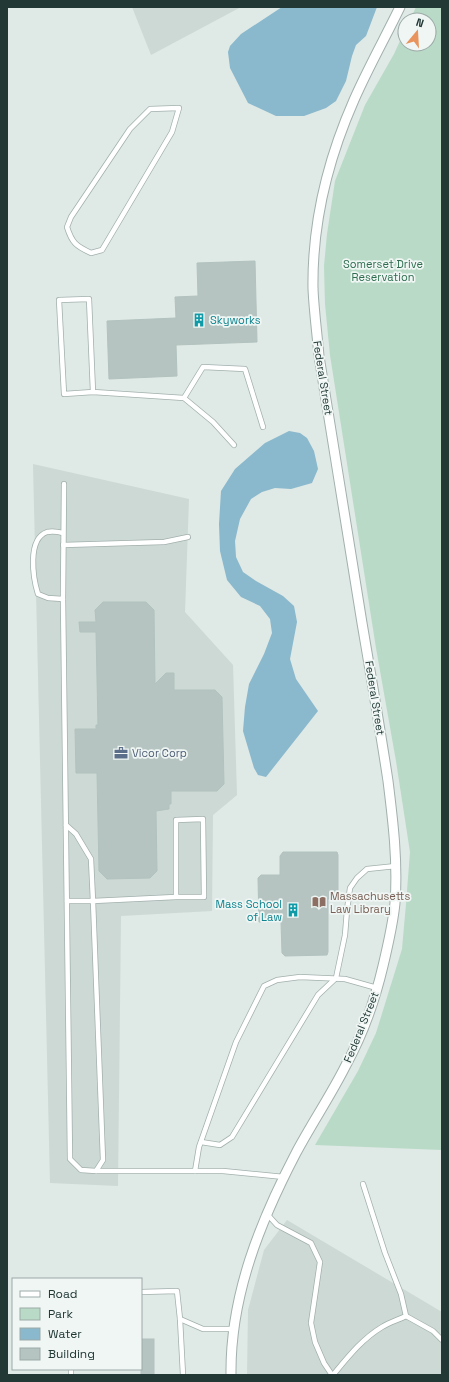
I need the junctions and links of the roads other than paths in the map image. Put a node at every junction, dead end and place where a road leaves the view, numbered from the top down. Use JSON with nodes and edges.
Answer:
{"nodes":[{"id":1,"x":400,"y":7,"type":"edge"},
{"id":2,"x":179,"y":108,"type":"joint"},
{"id":3,"x":93,"y":392,"type":"junction"},
{"id":4,"x":184,"y":398,"type":"junction"},
{"id":5,"x":264,"y":427,"type":"dead end"},
{"id":6,"x":234,"y":445,"type":"dead end"},
{"id":7,"x":64,"y":484,"type":"dead end"},
{"id":8,"x":63,"y":533,"type":"junction"},
{"id":9,"x":188,"y":537,"type":"dead end"},
{"id":10,"x":64,"y":545,"type":"junction"},
{"id":11,"x":63,"y":599,"type":"junction"},
{"id":12,"x":66,"y":825,"type":"junction"},
{"id":13,"x":396,"y":866,"type":"junction"},
{"id":14,"x":176,"y":897,"type":"junction"},
{"id":15,"x":67,"y":901,"type":"junction"},
{"id":16,"x":93,"y":901,"type":"junction"},
{"id":17,"x":336,"y":978,"type":"junction"},
{"id":18,"x":377,"y":988,"type":"junction"},
{"id":19,"x":201,"y":1142,"type":"junction"},
{"id":20,"x":96,"y":1171,"type":"junction"},
{"id":21,"x":195,"y":1171,"type":"junction"},
{"id":22,"x":284,"y":1177,"type":"junction"},
{"id":23,"x":363,"y":1184,"type":"dead end"},
{"id":24,"x":266,"y":1213,"type":"junction"},
{"id":25,"x":142,"y":1292,"type":"edge"},
{"id":26,"x":406,"y":1316,"type":"junction"},
{"id":27,"x":180,"y":1319,"type":"junction"},
{"id":28,"x":234,"y":1329,"type":"junction"},
{"id":29,"x":442,"y":1340,"type":"edge"},
{"id":30,"x":183,"y":1375,"type":"edge"},
{"id":31,"x":231,"y":1375,"type":"edge"},
{"id":32,"x":332,"y":1375,"type":"edge"}],
"edges":[{"from":1,"to":13,"type":"street","name":"Federal Street"},
{"from":2,"to":2,"type":"lane"},
{"from":3,"to":3,"type":"lane"},
{"from":3,"to":4,"type":"lane"},
{"from":4,"to":5,"type":"lane"},
{"from":4,"to":6,"type":"lane"},
{"from":7,"to":8,"type":"lane"},
{"from":8,"to":10,"type":"lane"},
{"from":8,"to":11,"type":"lane"},
{"from":9,"to":10,"type":"lane"},
{"from":10,"to":11,"type":"lane"},
{"from":11,"to":12,"type":"lane"},
{"from":12,"to":15,"type":"lane"},
{"from":12,"to":16,"type":"lane"},
{"from":13,"to":17,"type":"lane"},
{"from":13,"to":18,"type":"street","name":"Federal Street"},
{"from":14,"to":14,"type":"lane"},
{"from":14,"to":16,"type":"lane"},
{"from":15,"to":16,"type":"lane"},
{"from":15,"to":20,"type":"lane"},
{"from":16,"to":20,"type":"lane"},
{"from":17,"to":18,"type":"lane"},
{"from":17,"to":19,"type":"lane"},
{"from":17,"to":19,"type":"lane"},
{"from":18,"to":22,"type":"street","name":"Federal Street"},
{"from":19,"to":21,"type":"lane"},
{"from":20,"to":21,"type":"lane"},
{"from":21,"to":22,"type":"lane"},
{"from":22,"to":24,"type":"street","name":"Federal Street"},
{"from":23,"to":26,"type":"lane"},
{"from":24,"to":28,"type":"street","name":"Federal Street"},
{"from":24,"to":32,"type":"lane"},
{"from":25,"to":27,"type":"lane"},
{"from":26,"to":29,"type":"lane"},
{"from":26,"to":32,"type":"lane"},
{"from":27,"to":28,"type":"lane"},
{"from":27,"to":30,"type":"lane"},
{"from":28,"to":31,"type":"street","name":"Federal Street"}]}
